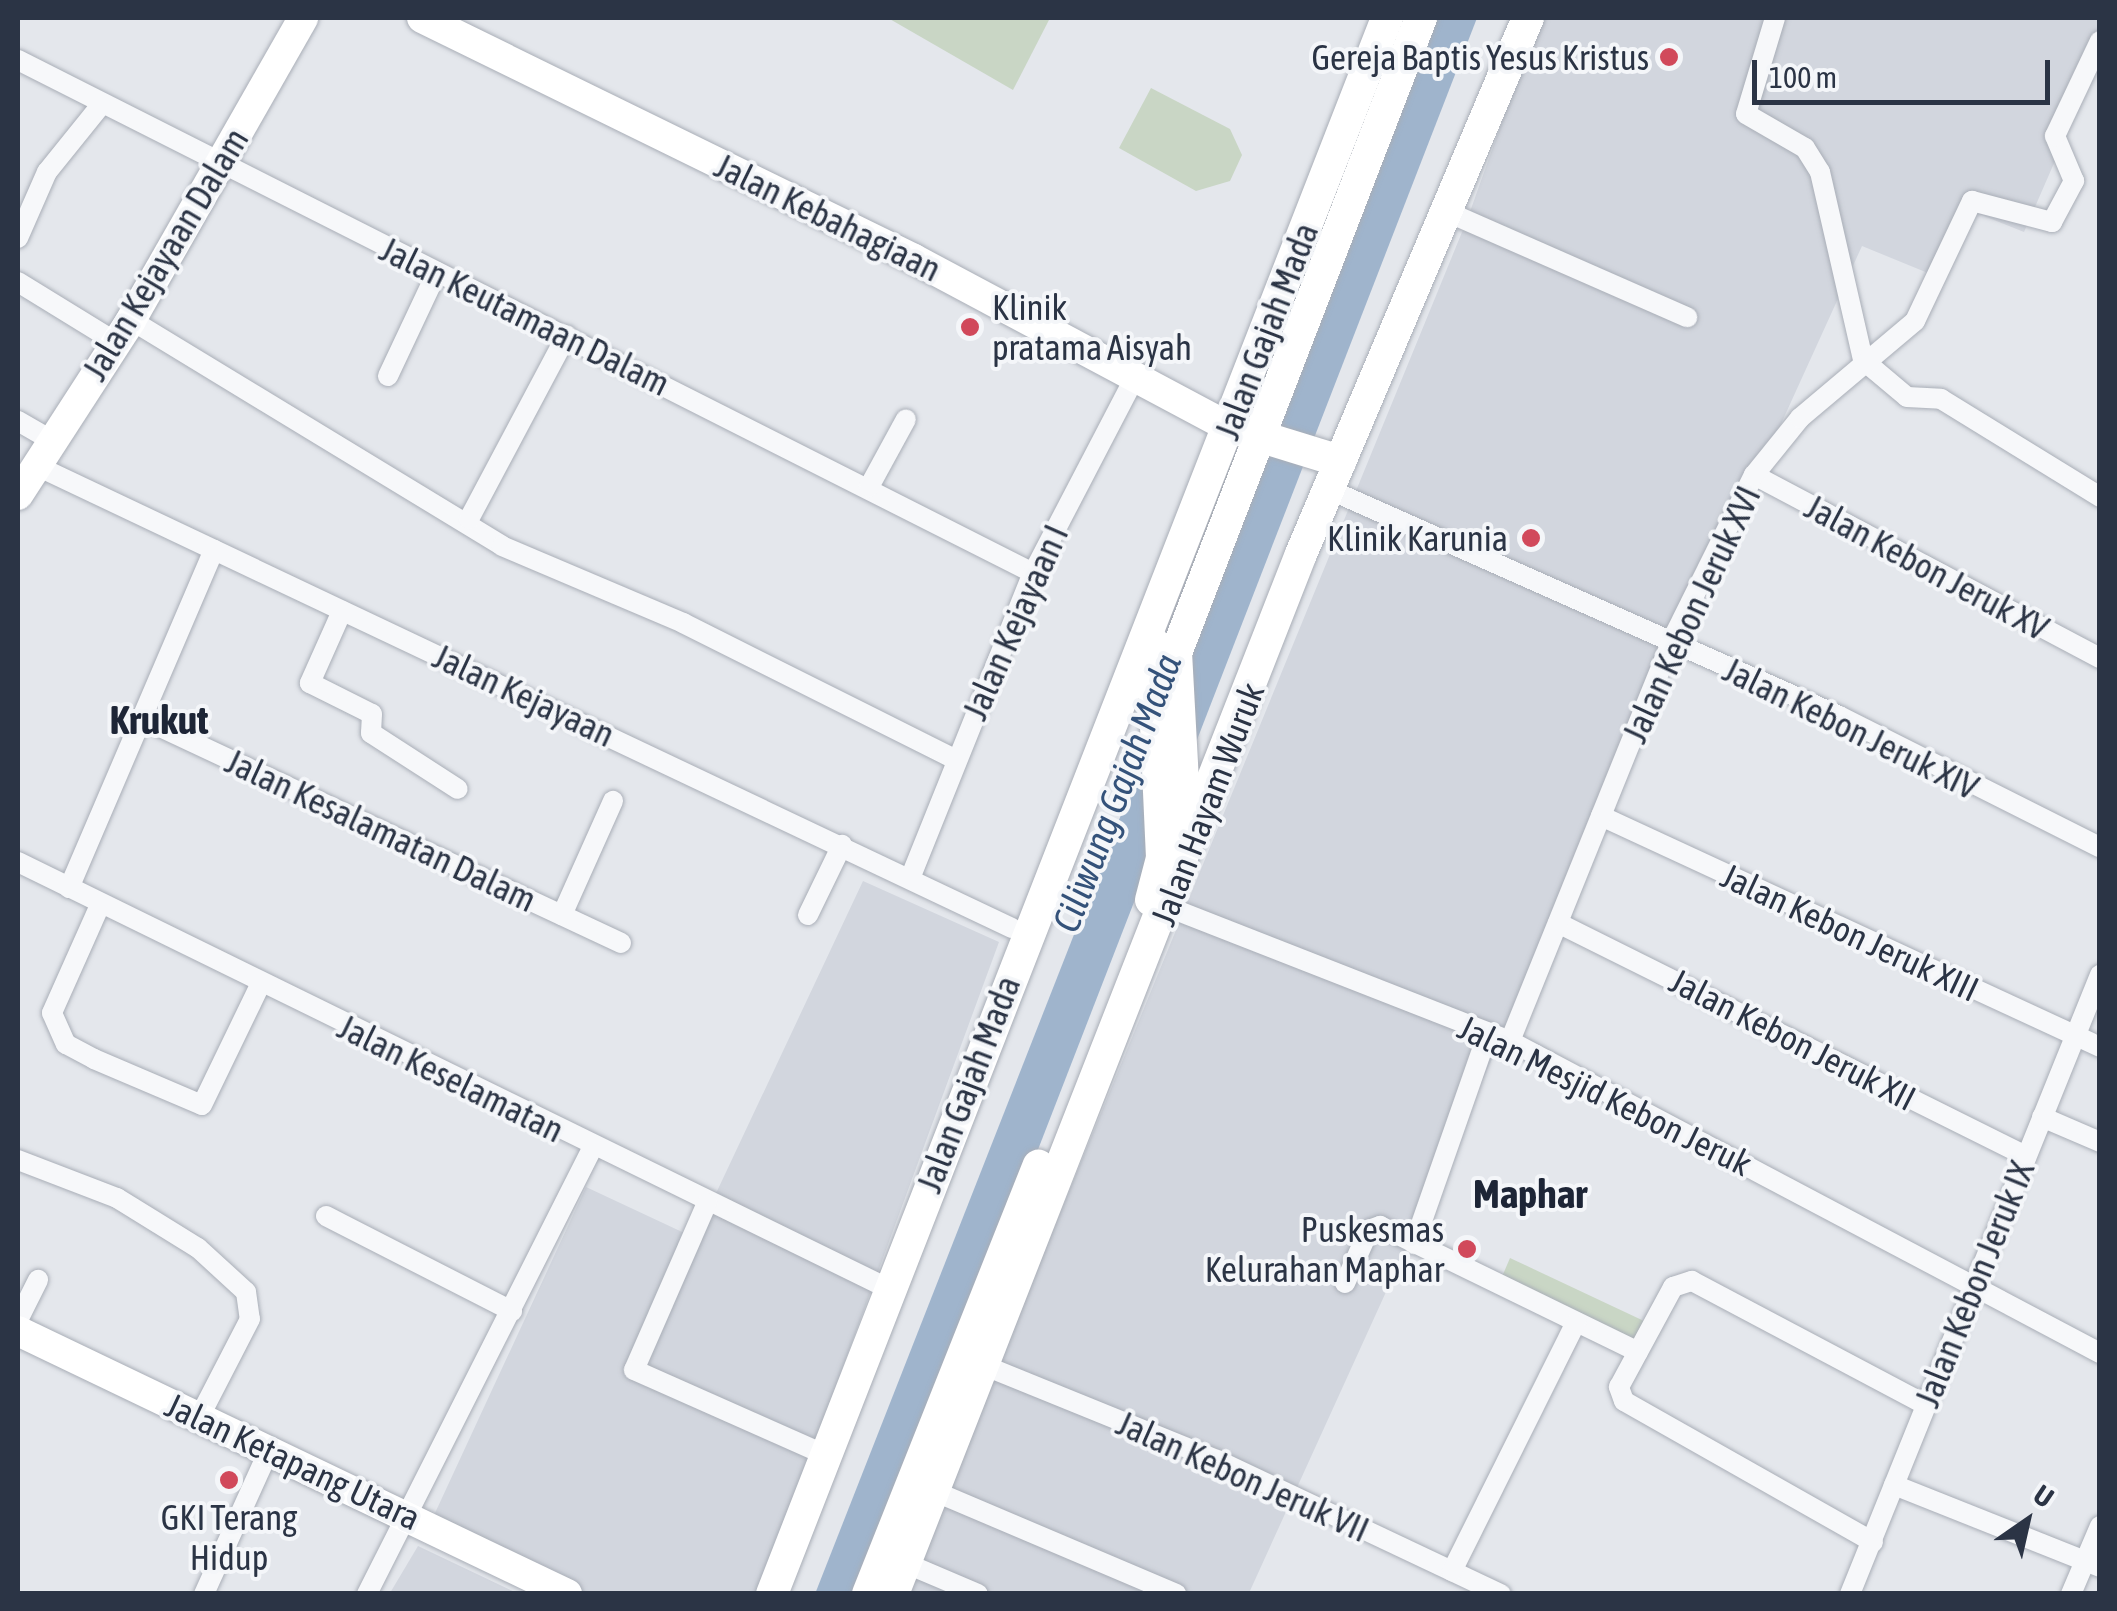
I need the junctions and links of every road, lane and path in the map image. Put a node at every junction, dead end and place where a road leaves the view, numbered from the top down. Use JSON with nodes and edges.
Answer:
{"nodes":[{"id":1,"x":303,"y":18,"type":"edge"},
{"id":2,"x":422,"y":18,"type":"edge"},
{"id":3,"x":1387,"y":18,"type":"edge"},
{"id":4,"x":1421,"y":18,"type":"edge"},
{"id":5,"x":1528,"y":18,"type":"edge"},
{"id":6,"x":1775,"y":18,"type":"edge"},
{"id":7,"x":2100,"y":41,"type":"edge"},
{"id":8,"x":18,"y":60,"type":"edge"},
{"id":9,"x":101,"y":105,"type":"junction"},
{"id":10,"x":217,"y":168,"type":"junction"},
{"id":11,"x":18,"y":183,"type":"edge"},
{"id":12,"x":38,"y":196,"type":"junction"},
{"id":13,"x":1452,"y":214,"type":"junction"},
{"id":14,"x":18,"y":238,"type":"edge"},
{"id":15,"x":438,"y":272,"type":"junction"},
{"id":16,"x":18,"y":282,"type":"edge"},
{"id":17,"x":1687,"y":317,"type":"dead end"},
{"id":18,"x":124,"y":332,"type":"junction"},
{"id":19,"x":566,"y":335,"type":"junction"},
{"id":20,"x":1863,"y":360,"type":"junction"},
{"id":21,"x":1136,"y":375,"type":"junction"},
{"id":22,"x":388,"y":376,"type":"dead end"},
{"id":23,"x":906,"y":420,"type":"dead end"},
{"id":24,"x":18,"y":421,"type":"edge"},
{"id":25,"x":1244,"y":436,"type":"junction"},
{"id":26,"x":1328,"y":468,"type":"junction"},
{"id":27,"x":29,"y":470,"type":"edge"},
{"id":28,"x":1754,"y":475,"type":"junction"},
{"id":29,"x":869,"y":487,"type":"junction"},
{"id":30,"x":2100,"y":497,"type":"edge"},
{"id":31,"x":469,"y":519,"type":"junction"},
{"id":32,"x":214,"y":550,"type":"junction"},
{"id":33,"x":1033,"y":572,"type":"junction"},
{"id":34,"x":342,"y":611,"type":"junction"},
{"id":35,"x":1155,"y":618,"type":"junction"},
{"id":36,"x":1670,"y":644,"type":"junction"},
{"id":37,"x":2100,"y":658,"type":"edge"},
{"id":38,"x":140,"y":718,"type":"junction"},
{"id":39,"x":954,"y":759,"type":"junction"},
{"id":40,"x":458,"y":790,"type":"dead end"},
{"id":41,"x":613,"y":801,"type":"dead end"},
{"id":42,"x":1601,"y":816,"type":"junction"},
{"id":43,"x":842,"y":845,"type":"junction"},
{"id":44,"x":2100,"y":846,"type":"edge"},
{"id":45,"x":18,"y":862,"type":"edge"},
{"id":46,"x":911,"y":876,"type":"junction"},
{"id":47,"x":69,"y":888,"type":"junction"},
{"id":48,"x":1162,"y":895,"type":"junction"},
{"id":49,"x":100,"y":905,"type":"junction"},
{"id":50,"x":562,"y":915,"type":"junction"},
{"id":51,"x":808,"y":915,"type":"dead end"},
{"id":52,"x":1558,"y":924,"type":"junction"},
{"id":53,"x":1012,"y":928,"type":"junction"},
{"id":54,"x":621,"y":943,"type":"dead end"},
{"id":55,"x":2100,"y":976,"type":"edge"},
{"id":56,"x":260,"y":984,"type":"junction"},
{"id":57,"x":993,"y":1021,"type":"junction"},
{"id":58,"x":1488,"y":1032,"type":"junction"},
{"id":59,"x":2071,"y":1035,"type":"junction"},
{"id":60,"x":1510,"y":1041,"type":"junction"},
{"id":61,"x":2100,"y":1047,"type":"edge"},
{"id":62,"x":1112,"y":1048,"type":"junction"},
{"id":63,"x":2042,"y":1117,"type":"junction"},
{"id":64,"x":2100,"y":1142,"type":"edge"},
{"id":65,"x":592,"y":1148,"type":"junction"},
{"id":66,"x":2026,"y":1156,"type":"junction"},
{"id":67,"x":18,"y":1160,"type":"edge"},
{"id":68,"x":707,"y":1203,"type":"junction"},
{"id":69,"x":326,"y":1216,"type":"dead end"},
{"id":70,"x":1414,"y":1244,"type":"junction"},
{"id":71,"x":38,"y":1280,"type":"dead end"},
{"id":72,"x":1345,"y":1283,"type":"dead end"},
{"id":73,"x":1975,"y":1284,"type":"junction"},
{"id":74,"x":887,"y":1288,"type":"junction"},
{"id":75,"x":512,"y":1310,"type":"junction"},
{"id":76,"x":18,"y":1320,"type":"edge"},
{"id":77,"x":1576,"y":1322,"type":"junction"},
{"id":78,"x":18,"y":1332,"type":"edge"},
{"id":79,"x":1638,"y":1352,"type":"junction"},
{"id":80,"x":2100,"y":1352,"type":"edge"},
{"id":81,"x":983,"y":1364,"type":"junction"},
{"id":82,"x":1924,"y":1404,"type":"junction"},
{"id":83,"x":199,"y":1418,"type":"junction"},
{"id":84,"x":268,"y":1452,"type":"junction"},
{"id":85,"x":824,"y":1454,"type":"junction"},
{"id":86,"x":1894,"y":1485,"type":"junction"},
{"id":87,"x":936,"y":1492,"type":"junction"},
{"id":88,"x":406,"y":1514,"type":"junction"},
{"id":89,"x":2100,"y":1526,"type":"edge"},
{"id":90,"x":1873,"y":1542,"type":"junction"},
{"id":91,"x":2093,"y":1564,"type":"edge"},
{"id":92,"x":1452,"y":1571,"type":"junction"},
{"id":93,"x":899,"y":1578,"type":"edge"},
{"id":94,"x":1500,"y":1593,"type":"edge"},
{"id":95,"x":204,"y":1594,"type":"edge"},
{"id":96,"x":367,"y":1594,"type":"edge"},
{"id":97,"x":566,"y":1594,"type":"edge"},
{"id":98,"x":772,"y":1594,"type":"edge"},
{"id":99,"x":868,"y":1594,"type":"edge"},
{"id":100,"x":978,"y":1594,"type":"edge"},
{"id":101,"x":1176,"y":1594,"type":"edge"},
{"id":102,"x":1850,"y":1594,"type":"edge"},
{"id":103,"x":2071,"y":1594,"type":"edge"}],
"edges":[{"from":1,"to":10,"type":"street","name":"Jalan Kejayaan Dalam"},
{"from":2,"to":21,"type":"street","name":"Jalan Kebahagiaan"},
{"from":3,"to":25,"type":"main road","name":"Jalan Gajah Mada"},
{"from":4,"to":25,"type":"main road","name":"Jalan Gajah Mada"},
{"from":5,"to":13,"type":"main road","name":"Jalan Hayam Wuruk"},
{"from":6,"to":20,"type":"street"},
{"from":7,"to":20,"type":"street","name":"Jalan Kebon Jeruk XVI"},
{"from":8,"to":9,"type":"street","name":"Jalan Keutamaan Dalam"},
{"from":9,"to":10,"type":"street","name":"Jalan Keutamaan Dalam"},
{"from":9,"to":12,"type":"street"},
{"from":10,"to":15,"type":"street","name":"Jalan Keutamaan Dalam"},
{"from":10,"to":18,"type":"street","name":"Jalan Kejayaan Dalam"},
{"from":11,"to":12,"type":"street"},
{"from":12,"to":14,"type":"street"},
{"from":13,"to":17,"type":"street"},
{"from":13,"to":26,"type":"main road","name":"Jalan Hayam Wuruk"},
{"from":15,"to":19,"type":"street","name":"Jalan Keutamaan Dalam"},
{"from":15,"to":22,"type":"street"},
{"from":16,"to":18,"type":"street"},
{"from":18,"to":27,"type":"street","name":"Jalan Kejayaan Dalam"},
{"from":18,"to":31,"type":"street"},
{"from":19,"to":29,"type":"street","name":"Jalan Keutamaan Dalam"},
{"from":19,"to":31,"type":"street"},
{"from":20,"to":28,"type":"street","name":"Jalan Kebon Jeruk XVI"},
{"from":20,"to":30,"type":"street"},
{"from":21,"to":25,"type":"street","name":"Jalan Kebahagiaan"},
{"from":21,"to":33,"type":"street","name":"Jalan Kejayaan I"},
{"from":23,"to":29,"type":"street"},
{"from":24,"to":27,"type":"street","name":"Jalan Kejayaan"},
{"from":25,"to":26,"type":"main road"},
{"from":25,"to":35,"type":"main road","name":"Jalan Gajah Mada"},
{"from":25,"to":53,"type":"main road"},
{"from":25,"to":62,"type":"main road","name":"Jalan Gajah Mada"},
{"from":26,"to":36,"type":"street","name":"Jalan Kebon Jeruk XIV"},
{"from":26,"to":48,"type":"main road","name":"Jalan Hayam Wuruk"},
{"from":27,"to":32,"type":"street","name":"Jalan Kejayaan"},
{"from":28,"to":36,"type":"street","name":"Jalan Kebon Jeruk XVI"},
{"from":28,"to":37,"type":"street","name":"Jalan Kebon Jeruk XV"},
{"from":29,"to":33,"type":"street","name":"Jalan Keutamaan Dalam"},
{"from":31,"to":39,"type":"street"},
{"from":32,"to":34,"type":"street","name":"Jalan Kejayaan"},
{"from":32,"to":38,"type":"street"},
{"from":33,"to":39,"type":"street","name":"Jalan Kejayaan I"},
{"from":34,"to":40,"type":"street"},
{"from":34,"to":43,"type":"street","name":"Jalan Kejayaan"},
{"from":35,"to":48,"type":"main road"},
{"from":35,"to":57,"type":"main road","name":"Jalan Gajah Mada"},
{"from":36,"to":42,"type":"street","name":"Jalan Kebon Jeruk XVI"},
{"from":36,"to":44,"type":"street","name":"Jalan Kebon Jeruk XIV"},
{"from":38,"to":47,"type":"street"},
{"from":38,"to":50,"type":"street","name":"Jalan Kesalamatan Dalam"},
{"from":39,"to":46,"type":"street","name":"Jalan Kejayaan I"},
{"from":41,"to":50,"type":"street"},
{"from":42,"to":52,"type":"street","name":"Jalan Kebon Jeruk XVI"},
{"from":42,"to":59,"type":"street","name":"Jalan Kebon Jeruk XIII"},
{"from":43,"to":46,"type":"street","name":"Jalan Kejayaan"},
{"from":43,"to":51,"type":"street"},
{"from":45,"to":47,"type":"street","name":"Jalan Keselamatan"},
{"from":46,"to":53,"type":"street","name":"Jalan Kejayaan"},
{"from":47,"to":49,"type":"street","name":"Jalan Keselamatan"},
{"from":48,"to":58,"type":"street","name":"Jalan Mesjid Kebon Jeruk"},
{"from":48,"to":62,"type":"main road","name":"Jalan Hayam Wuruk"},
{"from":48,"to":99,"type":"main road","name":"Jalan Hayam Wuruk"},
{"from":49,"to":56,"type":"street","name":"Jalan Keselamatan"},
{"from":49,"to":56,"type":"street"},
{"from":50,"to":54,"type":"street","name":"Jalan Kesalamatan Dalam"},
{"from":52,"to":60,"type":"street","name":"Jalan Kebon Jeruk XVI"},
{"from":52,"to":66,"type":"street","name":"Jalan Kebon Jeruk XII"},
{"from":53,"to":57,"type":"main road"},
{"from":55,"to":59,"type":"street","name":"Jalan Kebon Jeruk IX"},
{"from":56,"to":65,"type":"street","name":"Jalan Keselamatan"},
{"from":57,"to":74,"type":"main road","name":"Jalan Gajah Mada"},
{"from":58,"to":60,"type":"street","name":"Jalan Mesjid Kebon Jeruk"},
{"from":58,"to":70,"type":"street"},
{"from":59,"to":61,"type":"street","name":"Jalan Kebon Jeruk XIII"},
{"from":59,"to":63,"type":"street","name":"Jalan Kebon Jeruk IX"},
{"from":60,"to":73,"type":"street","name":"Jalan Mesjid Kebon Jeruk"},
{"from":62,"to":81,"type":"main road","name":"Jalan Hayam Wuruk"},
{"from":63,"to":64,"type":"street"},
{"from":63,"to":66,"type":"street","name":"Jalan Kebon Jeruk IX"},
{"from":65,"to":68,"type":"street","name":"Jalan Keselamatan"},
{"from":65,"to":75,"type":"street"},
{"from":66,"to":73,"type":"street","name":"Jalan Kebon Jeruk IX"},
{"from":67,"to":83,"type":"street"},
{"from":68,"to":74,"type":"street","name":"Jalan Keselamatan"},
{"from":68,"to":85,"type":"street"},
{"from":69,"to":75,"type":"street"},
{"from":70,"to":72,"type":"street"},
{"from":70,"to":77,"type":"street"},
{"from":71,"to":76,"type":"street"},
{"from":73,"to":80,"type":"street","name":"Jalan Mesjid Kebon Jeruk"},
{"from":73,"to":82,"type":"street","name":"Jalan Kebon Jeruk IX"},
{"from":74,"to":85,"type":"main road","name":"Jalan Gajah Mada"},
{"from":75,"to":88,"type":"street"},
{"from":77,"to":79,"type":"street"},
{"from":77,"to":92,"type":"street"},
{"from":78,"to":83,"type":"street","name":"Jalan Ketapang Utara"},
{"from":79,"to":82,"type":"street"},
{"from":79,"to":90,"type":"street"},
{"from":81,"to":87,"type":"main road","name":"Jalan Hayam Wuruk"},
{"from":81,"to":92,"type":"street","name":"Jalan Kebon Jeruk VII"},
{"from":82,"to":86,"type":"street","name":"Jalan Kebon Jeruk IX"},
{"from":83,"to":84,"type":"street","name":"Jalan Ketapang Utara"},
{"from":84,"to":88,"type":"street","name":"Jalan Ketapang Utara"},
{"from":84,"to":95,"type":"street"},
{"from":85,"to":98,"type":"main road","name":"Jalan Gajah Mada"},
{"from":86,"to":90,"type":"street","name":"Jalan Kebon Jeruk IX"},
{"from":86,"to":91,"type":"street"},
{"from":87,"to":93,"type":"main road","name":"Jalan Hayam Wuruk"},
{"from":87,"to":101,"type":"street"},
{"from":88,"to":96,"type":"street"},
{"from":88,"to":97,"type":"street","name":"Jalan Ketapang Utara"},
{"from":89,"to":91,"type":"street"},
{"from":90,"to":102,"type":"street","name":"Jalan Kebon Jeruk IX"},
{"from":91,"to":103,"type":"street"},
{"from":92,"to":94,"type":"street","name":"Jalan Kebon Jeruk VII"},
{"from":93,"to":100,"type":"street"}]}
